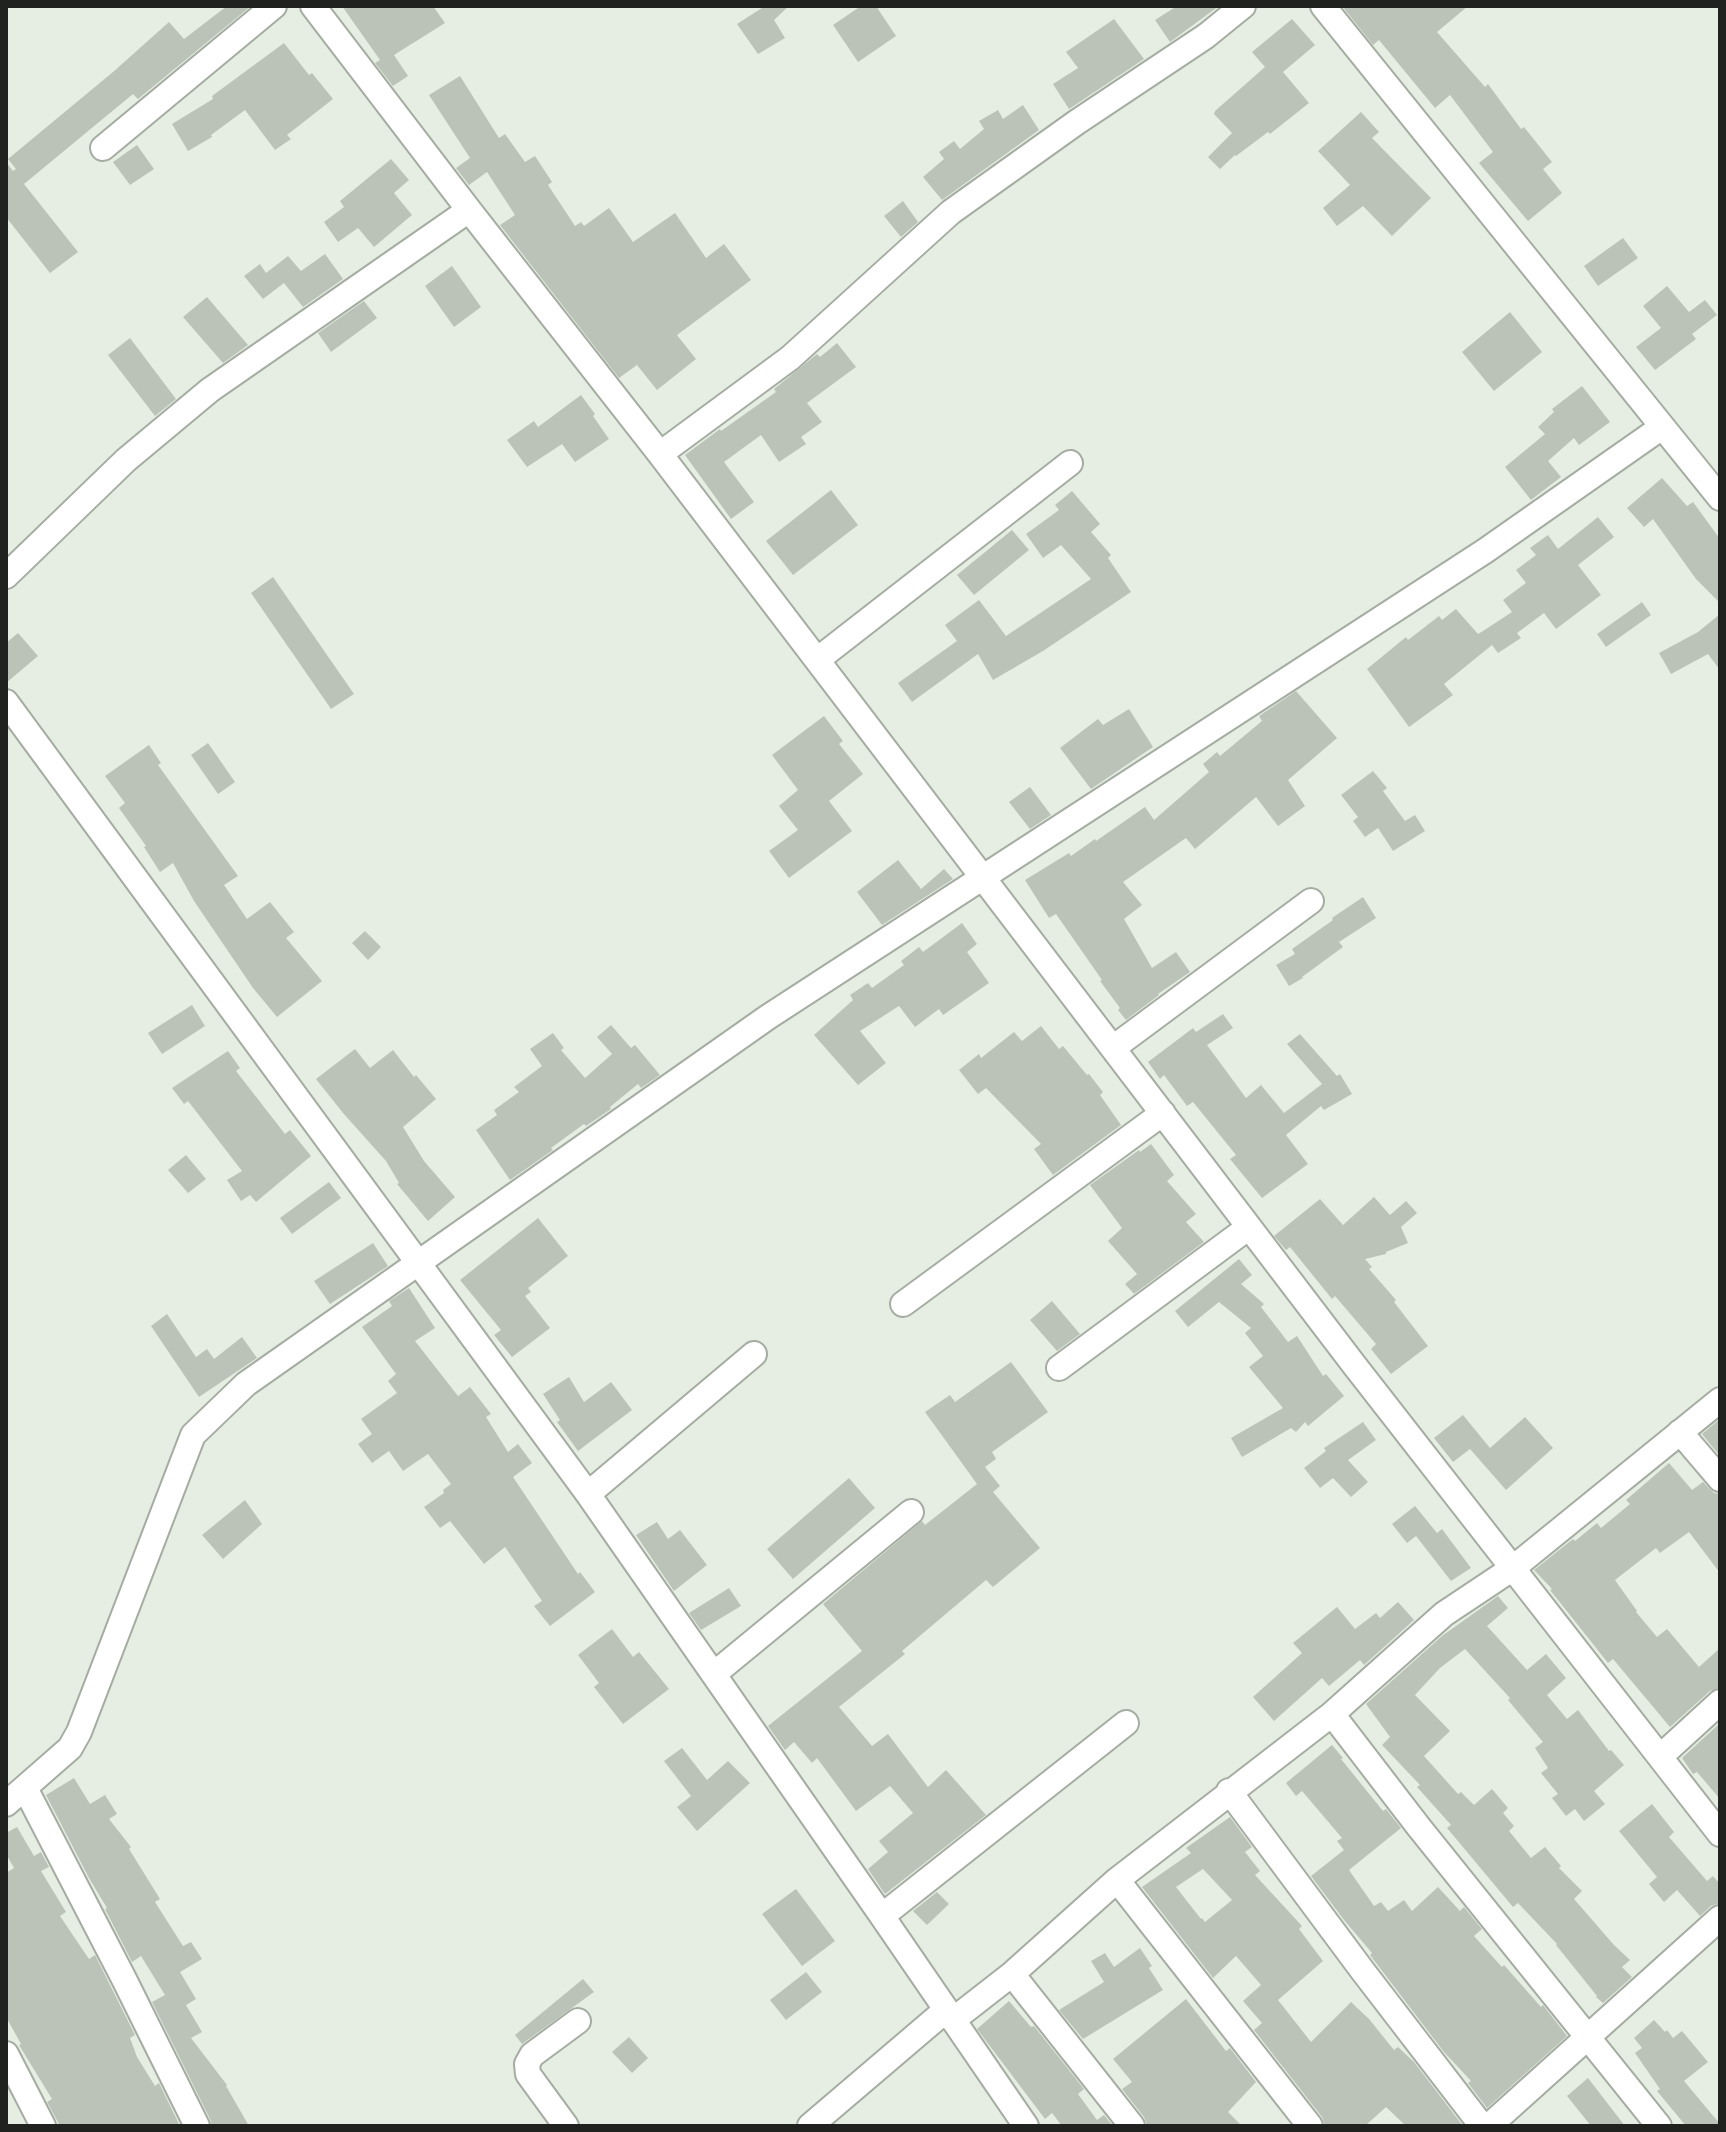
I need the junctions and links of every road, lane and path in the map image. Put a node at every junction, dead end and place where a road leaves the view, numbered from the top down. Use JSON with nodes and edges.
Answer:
{"nodes":[{"id":1,"x":274,"y":6,"type":"edge"},
{"id":2,"x":313,"y":6,"type":"edge"},
{"id":3,"x":1243,"y":6,"type":"edge"},
{"id":4,"x":1323,"y":6,"type":"edge"},
{"id":5,"x":103,"y":148,"type":"dead end"},
{"id":6,"x":469,"y":210,"type":"junction"},
{"id":7,"x":1662,"y":427,"type":"junction"},
{"id":8,"x":660,"y":454,"type":"junction"},
{"id":9,"x":1070,"y":463,"type":"dead end"},
{"id":10,"x":1720,"y":498,"type":"edge"},
{"id":11,"x":6,"y":576,"type":"edge"},
{"id":12,"x":817,"y":660,"type":"junction"},
{"id":13,"x":6,"y":702,"type":"edge"},
{"id":14,"x":984,"y":878,"type":"junction"},
{"id":15,"x":1311,"y":901,"type":"dead end"},
{"id":16,"x":1113,"y":1048,"type":"junction"},
{"id":17,"x":1163,"y":1113,"type":"junction"},
{"id":18,"x":1249,"y":1227,"type":"junction"},
{"id":19,"x":417,"y":1262,"type":"junction"},
{"id":20,"x":903,"y":1304,"type":"dead end"},
{"id":21,"x":754,"y":1354,"type":"dead end"},
{"id":22,"x":1059,"y":1368,"type":"dead end"},
{"id":23,"x":1720,"y":1400,"type":"edge"},
{"id":24,"x":1680,"y":1432,"type":"junction"},
{"id":25,"x":1720,"y":1479,"type":"edge"},
{"id":26,"x":588,"y":1494,"type":"junction"},
{"id":27,"x":911,"y":1512,"type":"dead end"},
{"id":28,"x":1513,"y":1568,"type":"junction"},
{"id":29,"x":714,"y":1674,"type":"junction"},
{"id":30,"x":1720,"y":1702,"type":"edge"},
{"id":31,"x":1332,"y":1714,"type":"junction"},
{"id":32,"x":1126,"y":1723,"type":"dead end"},
{"id":33,"x":1661,"y":1756,"type":"junction"},
{"id":34,"x":1229,"y":1791,"type":"junction"},
{"id":35,"x":16,"y":1796,"type":"edge"},
{"id":36,"x":1720,"y":1834,"type":"edge"},
{"id":37,"x":1117,"y":1880,"type":"junction"},
{"id":38,"x":882,"y":1916,"type":"junction"},
{"id":39,"x":1720,"y":1918,"type":"edge"},
{"id":40,"x":1012,"y":1974,"type":"junction"},
{"id":41,"x":950,"y":2015,"type":"junction"},
{"id":42,"x":578,"y":2021,"type":"dead end"},
{"id":43,"x":1589,"y":2037,"type":"junction"},
{"id":44,"x":6,"y":2054,"type":"edge"},
{"id":45,"x":43,"y":2126,"type":"edge"},
{"id":46,"x":197,"y":2126,"type":"edge"},
{"id":47,"x":566,"y":2126,"type":"edge"},
{"id":48,"x":810,"y":2126,"type":"edge"},
{"id":49,"x":1026,"y":2126,"type":"edge"},
{"id":50,"x":1132,"y":2126,"type":"edge"},
{"id":51,"x":1310,"y":2126,"type":"edge"},
{"id":52,"x":1482,"y":2126,"type":"edge"},
{"id":53,"x":1489,"y":2126,"type":"edge"},
{"id":54,"x":1659,"y":2126,"type":"edge"}],
"edges":[{"from":1,"to":5,"type":"street"},
{"from":2,"to":6,"type":"street"},
{"from":3,"to":8,"type":"street"},
{"from":4,"to":7,"type":"street"},
{"from":6,"to":8,"type":"street"},
{"from":6,"to":11,"type":"street"},
{"from":7,"to":10,"type":"street"},
{"from":7,"to":14,"type":"street"},
{"from":8,"to":12,"type":"street"},
{"from":9,"to":12,"type":"street"},
{"from":12,"to":14,"type":"street"},
{"from":13,"to":19,"type":"street"},
{"from":14,"to":16,"type":"street"},
{"from":14,"to":19,"type":"street"},
{"from":15,"to":16,"type":"street"},
{"from":16,"to":17,"type":"street"},
{"from":17,"to":18,"type":"street"},
{"from":17,"to":20,"type":"street"},
{"from":18,"to":22,"type":"street"},
{"from":18,"to":28,"type":"street"},
{"from":19,"to":26,"type":"street"},
{"from":19,"to":35,"type":"street"},
{"from":21,"to":26,"type":"street"},
{"from":23,"to":24,"type":"street"},
{"from":24,"to":25,"type":"street"},
{"from":24,"to":28,"type":"street"},
{"from":26,"to":29,"type":"street"},
{"from":27,"to":29,"type":"street"},
{"from":28,"to":31,"type":"street"},
{"from":28,"to":33,"type":"street"},
{"from":29,"to":38,"type":"street"},
{"from":30,"to":33,"type":"street"},
{"from":31,"to":34,"type":"street"},
{"from":31,"to":43,"type":"street"},
{"from":32,"to":38,"type":"street"},
{"from":33,"to":36,"type":"street"},
{"from":34,"to":37,"type":"street"},
{"from":34,"to":52,"type":"street"},
{"from":35,"to":46,"type":"street"},
{"from":37,"to":40,"type":"street"},
{"from":37,"to":51,"type":"street"},
{"from":38,"to":41,"type":"street"},
{"from":39,"to":43,"type":"street"},
{"from":40,"to":41,"type":"street"},
{"from":40,"to":50,"type":"street"},
{"from":41,"to":48,"type":"street"},
{"from":41,"to":49,"type":"street"},
{"from":42,"to":47,"type":"street"},
{"from":43,"to":53,"type":"street"},
{"from":43,"to":54,"type":"street"},
{"from":44,"to":45,"type":"street"}]}
